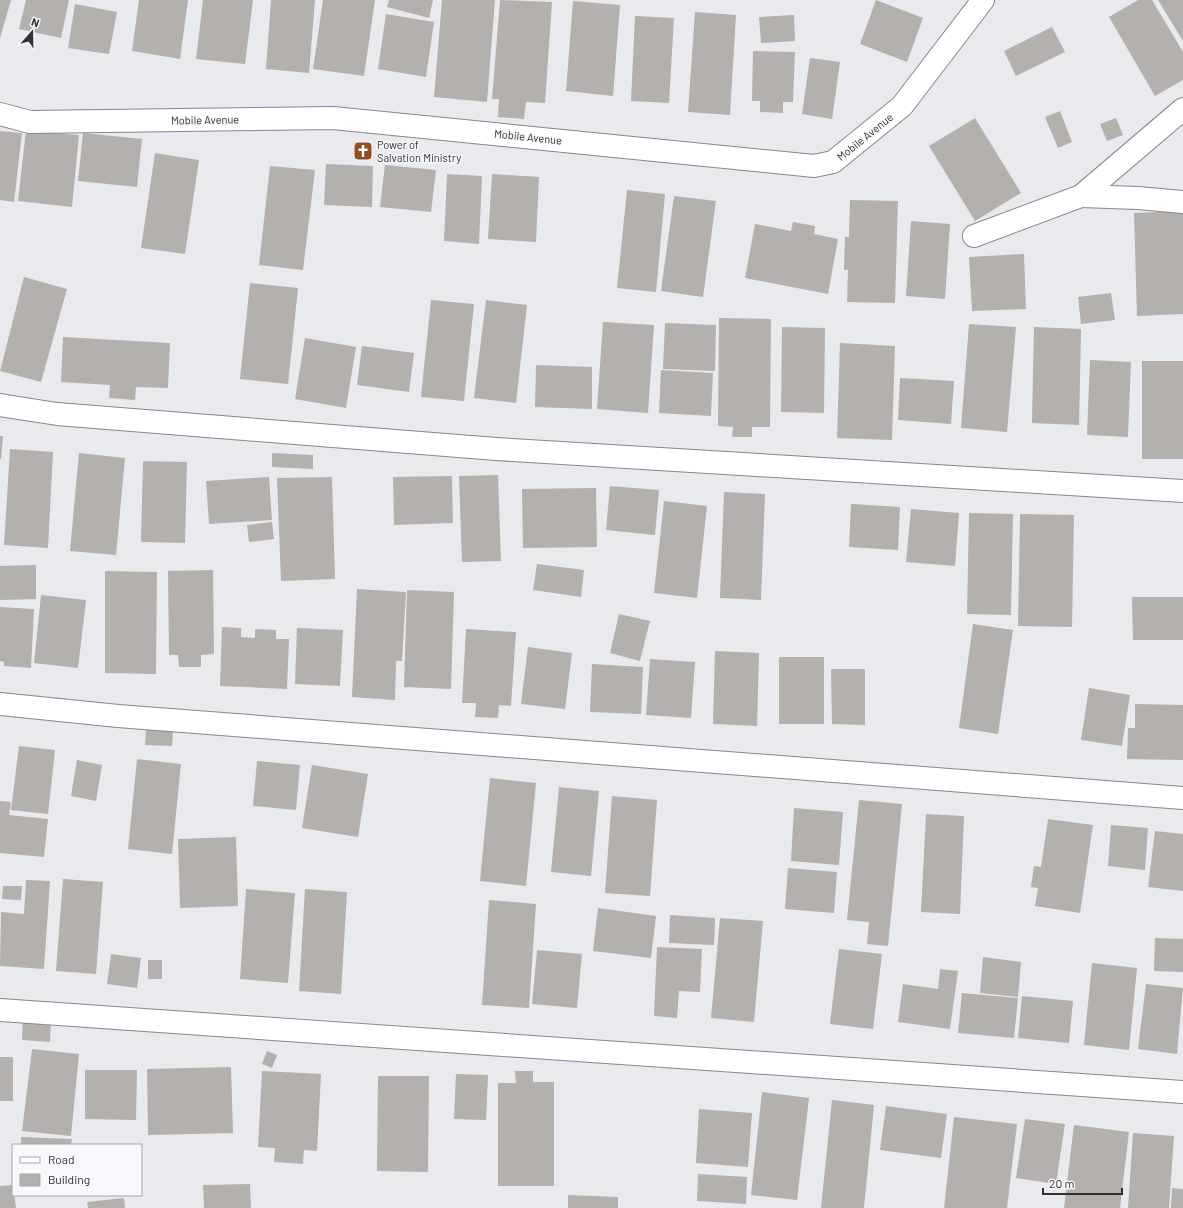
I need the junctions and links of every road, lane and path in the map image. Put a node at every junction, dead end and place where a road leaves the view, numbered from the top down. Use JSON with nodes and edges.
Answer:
{"nodes":[{"id":1,"x":984,"y":0,"type":"edge"},
{"id":2,"x":1183,"y":109,"type":"edge"},
{"id":3,"x":0,"y":114,"type":"edge"},
{"id":4,"x":1081,"y":196,"type":"junction"},
{"id":5,"x":1183,"y":202,"type":"edge"},
{"id":6,"x":974,"y":236,"type":"dead end"},
{"id":7,"x":0,"y":405,"type":"edge"},
{"id":8,"x":1183,"y":491,"type":"edge"},
{"id":9,"x":0,"y":704,"type":"edge"},
{"id":10,"x":1183,"y":798,"type":"edge"},
{"id":11,"x":0,"y":1010,"type":"edge"},
{"id":12,"x":1183,"y":1092,"type":"edge"}],
"edges":[{"from":1,"to":3,"type":"street","name":"Mobile Avenue"},
{"from":2,"to":4,"type":"street"},
{"from":4,"to":5,"type":"street"},
{"from":4,"to":6,"type":"street"},
{"from":7,"to":8,"type":"street"},
{"from":9,"to":10,"type":"street"},
{"from":11,"to":12,"type":"street"}]}
